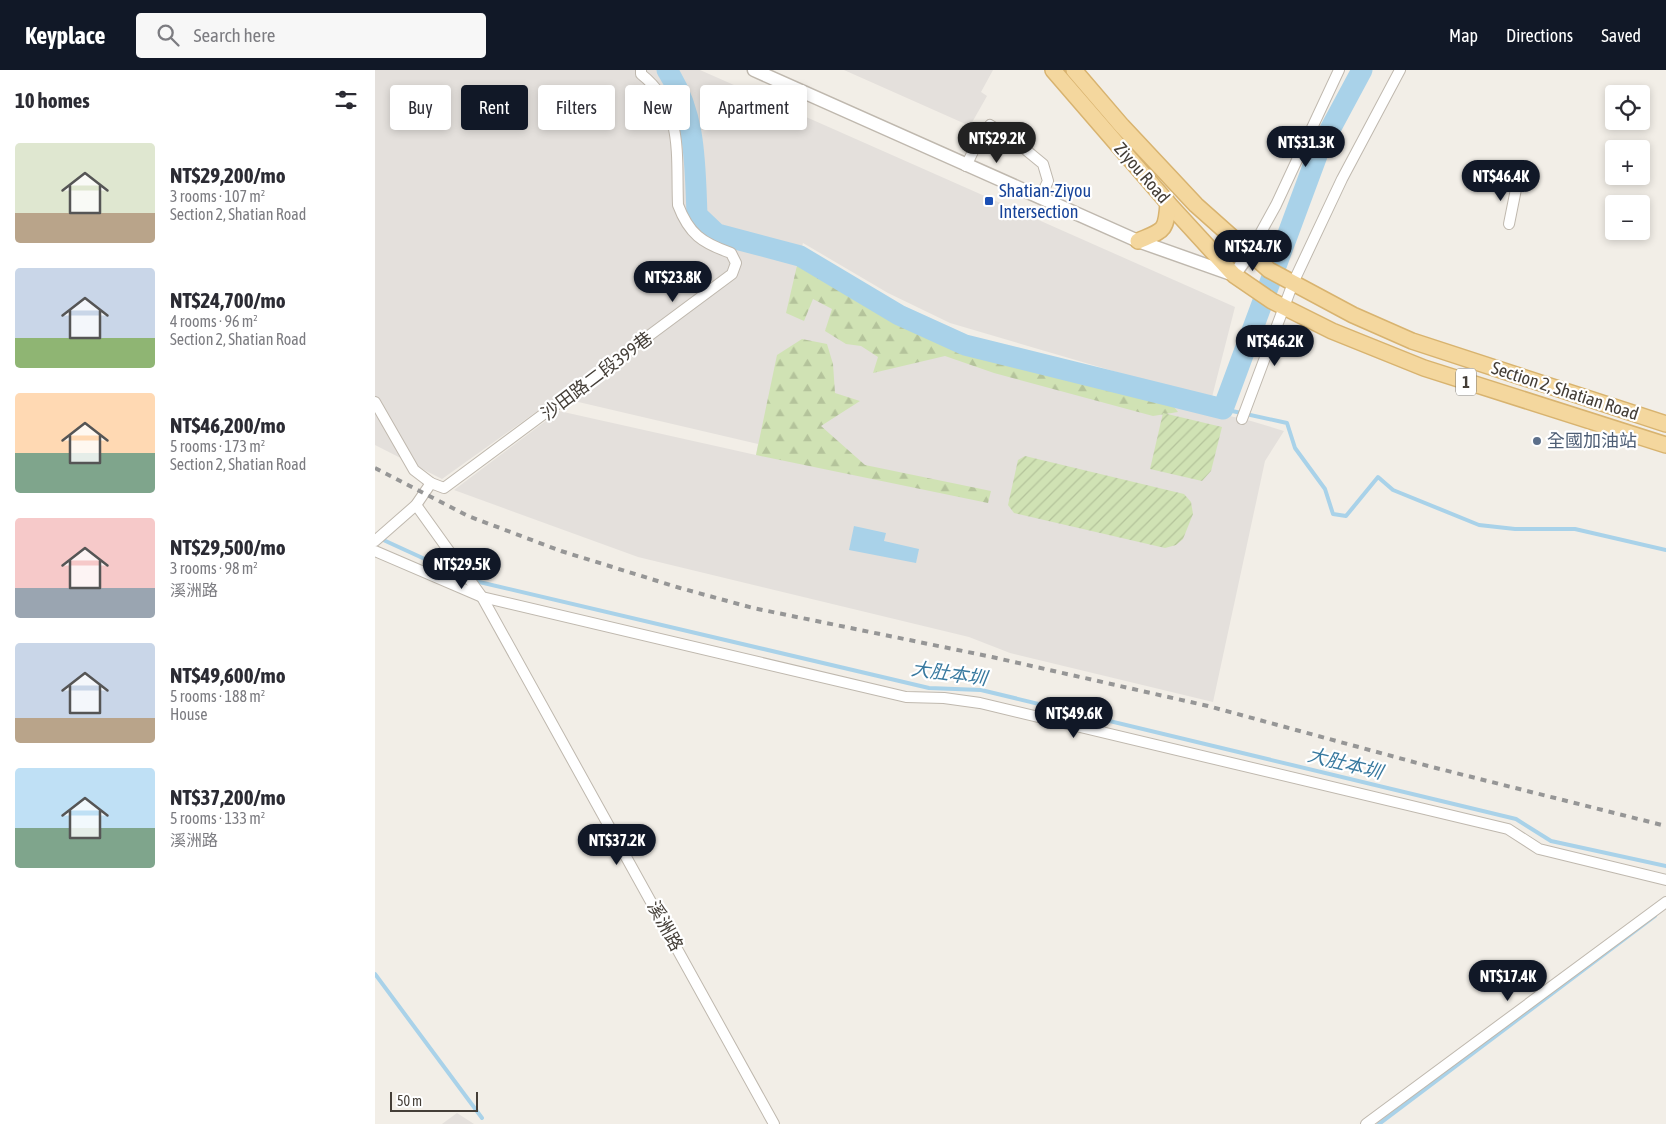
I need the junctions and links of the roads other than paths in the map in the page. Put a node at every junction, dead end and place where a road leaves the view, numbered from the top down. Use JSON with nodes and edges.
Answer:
{"nodes":[{"id":1,"x":641,"y":70,"type":"edge"},
{"id":2,"x":753,"y":70,"type":"edge"},
{"id":3,"x":1053,"y":70,"type":"edge"},
{"id":4,"x":1074,"y":70,"type":"edge"},
{"id":5,"x":1339,"y":70,"type":"edge"},
{"id":6,"x":1400,"y":70,"type":"edge"},
{"id":7,"x":966,"y":166,"type":"junction"},
{"id":8,"x":1517,"y":184,"type":"dead end"},
{"id":9,"x":1040,"y":198,"type":"junction"},
{"id":10,"x":1168,"y":203,"type":"junction"},
{"id":11,"x":1509,"y":224,"type":"dead end"},
{"id":12,"x":1138,"y":241,"type":"junction"},
{"id":13,"x":1249,"y":254,"type":"junction"},
{"id":14,"x":1234,"y":274,"type":"junction"},
{"id":15,"x":1281,"y":276,"type":"junction"},
{"id":16,"x":1278,"y":304,"type":"junction"},
{"id":17,"x":375,"y":402,"type":"edge"},
{"id":18,"x":1242,"y":419,"type":"dead end"},
{"id":19,"x":1666,"y":424,"type":"edge"},
{"id":20,"x":1666,"y":445,"type":"edge"},
{"id":21,"x":431,"y":483,"type":"junction"},
{"id":22,"x":416,"y":505,"type":"junction"},
{"id":23,"x":375,"y":541,"type":"edge"},
{"id":24,"x":375,"y":551,"type":"edge"},
{"id":25,"x":482,"y":597,"type":"junction"},
{"id":26,"x":1666,"y":880,"type":"edge"},
{"id":27,"x":1666,"y":902,"type":"edge"},
{"id":28,"x":774,"y":1124,"type":"edge"},
{"id":29,"x":1366,"y":1124,"type":"edge"}],
"edges":[{"from":1,"to":21,"type":"street","name":"沙田路二段399巷"},
{"from":2,"to":7,"type":"street","name":"Section 2, Shatian Road"},
{"from":3,"to":10,"type":"main road","name":"Ziyou Road","number":"1"},
{"from":4,"to":13,"type":"main road","name":"Ziyou Road","number":"1"},
{"from":5,"to":13,"type":"street"},
{"from":6,"to":15,"type":"street"},
{"from":7,"to":9,"type":"street","name":"Section 2, Shatian Road"},
{"from":7,"to":9,"type":"street"},
{"from":8,"to":11,"type":"street"},
{"from":9,"to":12,"type":"street","name":"Section 2, Shatian Road"},
{"from":10,"to":12,"type":"main road"},
{"from":10,"to":14,"type":"main road","name":"Ziyou Road","number":"1"},
{"from":12,"to":14,"type":"street","name":"Section 2, Shatian Road"},
{"from":13,"to":14,"type":"street"},
{"from":13,"to":15,"type":"main road","name":"Section 2, Shatian Road","number":"1"},
{"from":14,"to":16,"type":"main road","name":"Section 2, Shatian Road","number":"1"},
{"from":15,"to":16,"type":"street"},
{"from":15,"to":19,"type":"main road","name":"Section 2, Shatian Road","number":"1"},
{"from":16,"to":18,"type":"street"},
{"from":16,"to":20,"type":"main road","name":"Section 2, Shatian Road","number":"1"},
{"from":17,"to":21,"type":"street"},
{"from":21,"to":22,"type":"street"},
{"from":22,"to":23,"type":"street"},
{"from":22,"to":25,"type":"street","name":"溪洲路"},
{"from":24,"to":25,"type":"street"},
{"from":25,"to":26,"type":"street"},
{"from":25,"to":28,"type":"street","name":"溪洲路"},
{"from":27,"to":29,"type":"street"}]}
